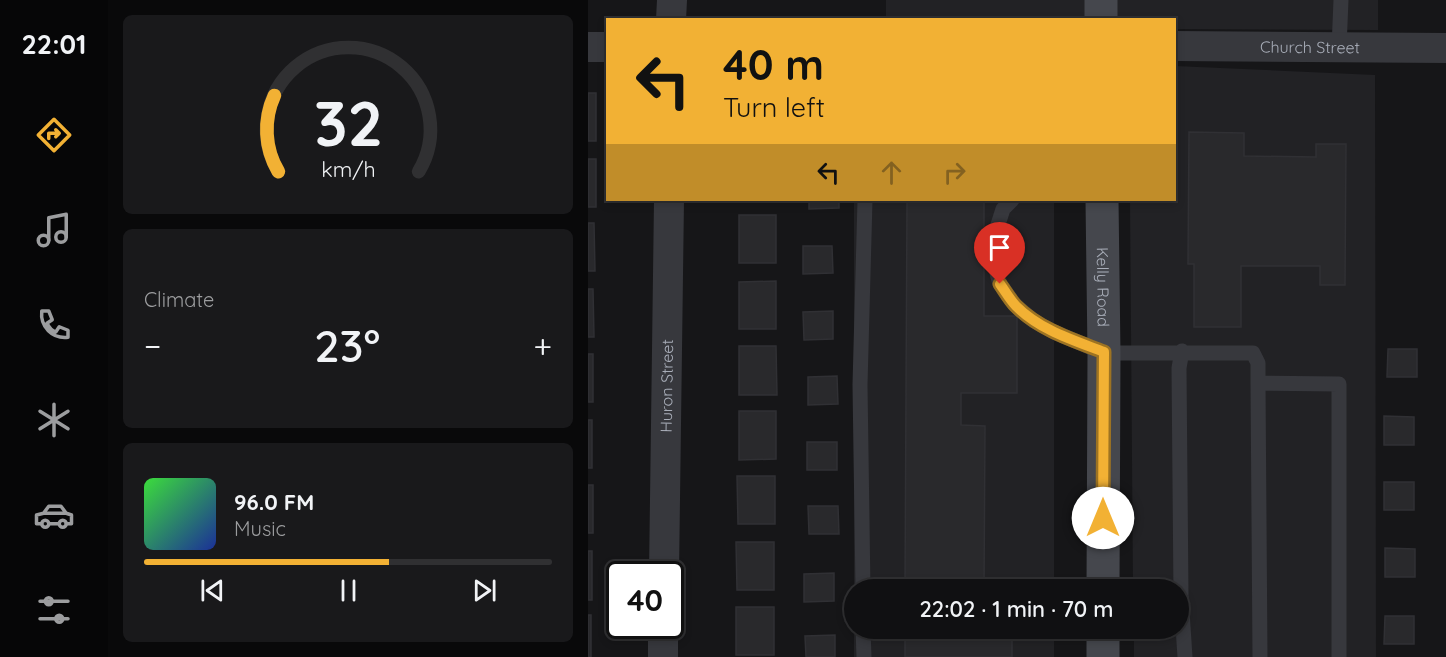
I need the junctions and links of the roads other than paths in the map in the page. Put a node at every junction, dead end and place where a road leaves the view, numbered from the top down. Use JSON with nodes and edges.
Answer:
{"nodes":[{"id":1,"x":672,"y":0,"type":"edge"},
{"id":2,"x":1101,"y":0,"type":"edge"},
{"id":3,"x":1341,"y":0,"type":"edge"},
{"id":4,"x":671,"y":18,"type":"edge"},
{"id":5,"x":1101,"y":18,"type":"edge"},
{"id":6,"x":1176,"y":46,"type":"edge"},
{"id":7,"x":588,"y":47,"type":"edge"},
{"id":8,"x":606,"y":47,"type":"edge"},
{"id":9,"x":1339,"y":48,"type":"junction"},
{"id":10,"x":1446,"y":48,"type":"edge"},
{"id":11,"x":669,"y":201,"type":"edge"},
{"id":12,"x":865,"y":201,"type":"edge"},
{"id":13,"x":1011,"y":201,"type":"edge"},
{"id":14,"x":1102,"y":201,"type":"edge"},
{"id":15,"x":996,"y":231,"type":"dead end"},
{"id":16,"x":995,"y":266,"type":"dead end"},
{"id":17,"x":1182,"y":351,"type":"junction"},
{"id":18,"x":1104,"y":352,"type":"junction"},
{"id":19,"x":1258,"y":383,"type":"junction"},
{"id":20,"x":664,"y":561,"type":"edge"},
{"id":21,"x":863,"y":579,"type":"edge"},
{"id":22,"x":1103,"y":579,"type":"edge"},
{"id":23,"x":1180,"y":579,"type":"edge"},
{"id":24,"x":663,"y":639,"type":"edge"},
{"id":25,"x":863,"y":639,"type":"edge"},
{"id":26,"x":1103,"y":639,"type":"edge"},
{"id":27,"x":1184,"y":639,"type":"edge"},
{"id":28,"x":663,"y":657,"type":"edge"},
{"id":29,"x":864,"y":657,"type":"edge"},
{"id":30,"x":1102,"y":657,"type":"edge"},
{"id":31,"x":1185,"y":657,"type":"edge"},
{"id":32,"x":1260,"y":657,"type":"edge"},
{"id":33,"x":1339,"y":657,"type":"edge"}],
"edges":[{"from":1,"to":4,"type":"street"},
{"from":2,"to":5,"type":"street"},
{"from":3,"to":9,"type":"lane"},
{"from":6,"to":9,"type":"street","name":"Church Street"},
{"from":7,"to":8,"type":"street"},
{"from":9,"to":10,"type":"street","name":"Church Street"},
{"from":11,"to":20,"type":"street","name":"Huron Street"},
{"from":12,"to":21,"type":"lane"},
{"from":13,"to":15,"type":"lane"},
{"from":14,"to":18,"type":"street","name":"Kelly Road"},
{"from":16,"to":18,"type":"lane"},
{"from":17,"to":18,"type":"lane"},
{"from":17,"to":19,"type":"lane"},
{"from":17,"to":23,"type":"lane"},
{"from":18,"to":22,"type":"street","name":"Kelly Road"},
{"from":19,"to":32,"type":"lane"},
{"from":19,"to":33,"type":"lane"},
{"from":24,"to":28,"type":"street"},
{"from":25,"to":29,"type":"lane"},
{"from":26,"to":30,"type":"street"},
{"from":27,"to":31,"type":"lane"}]}
